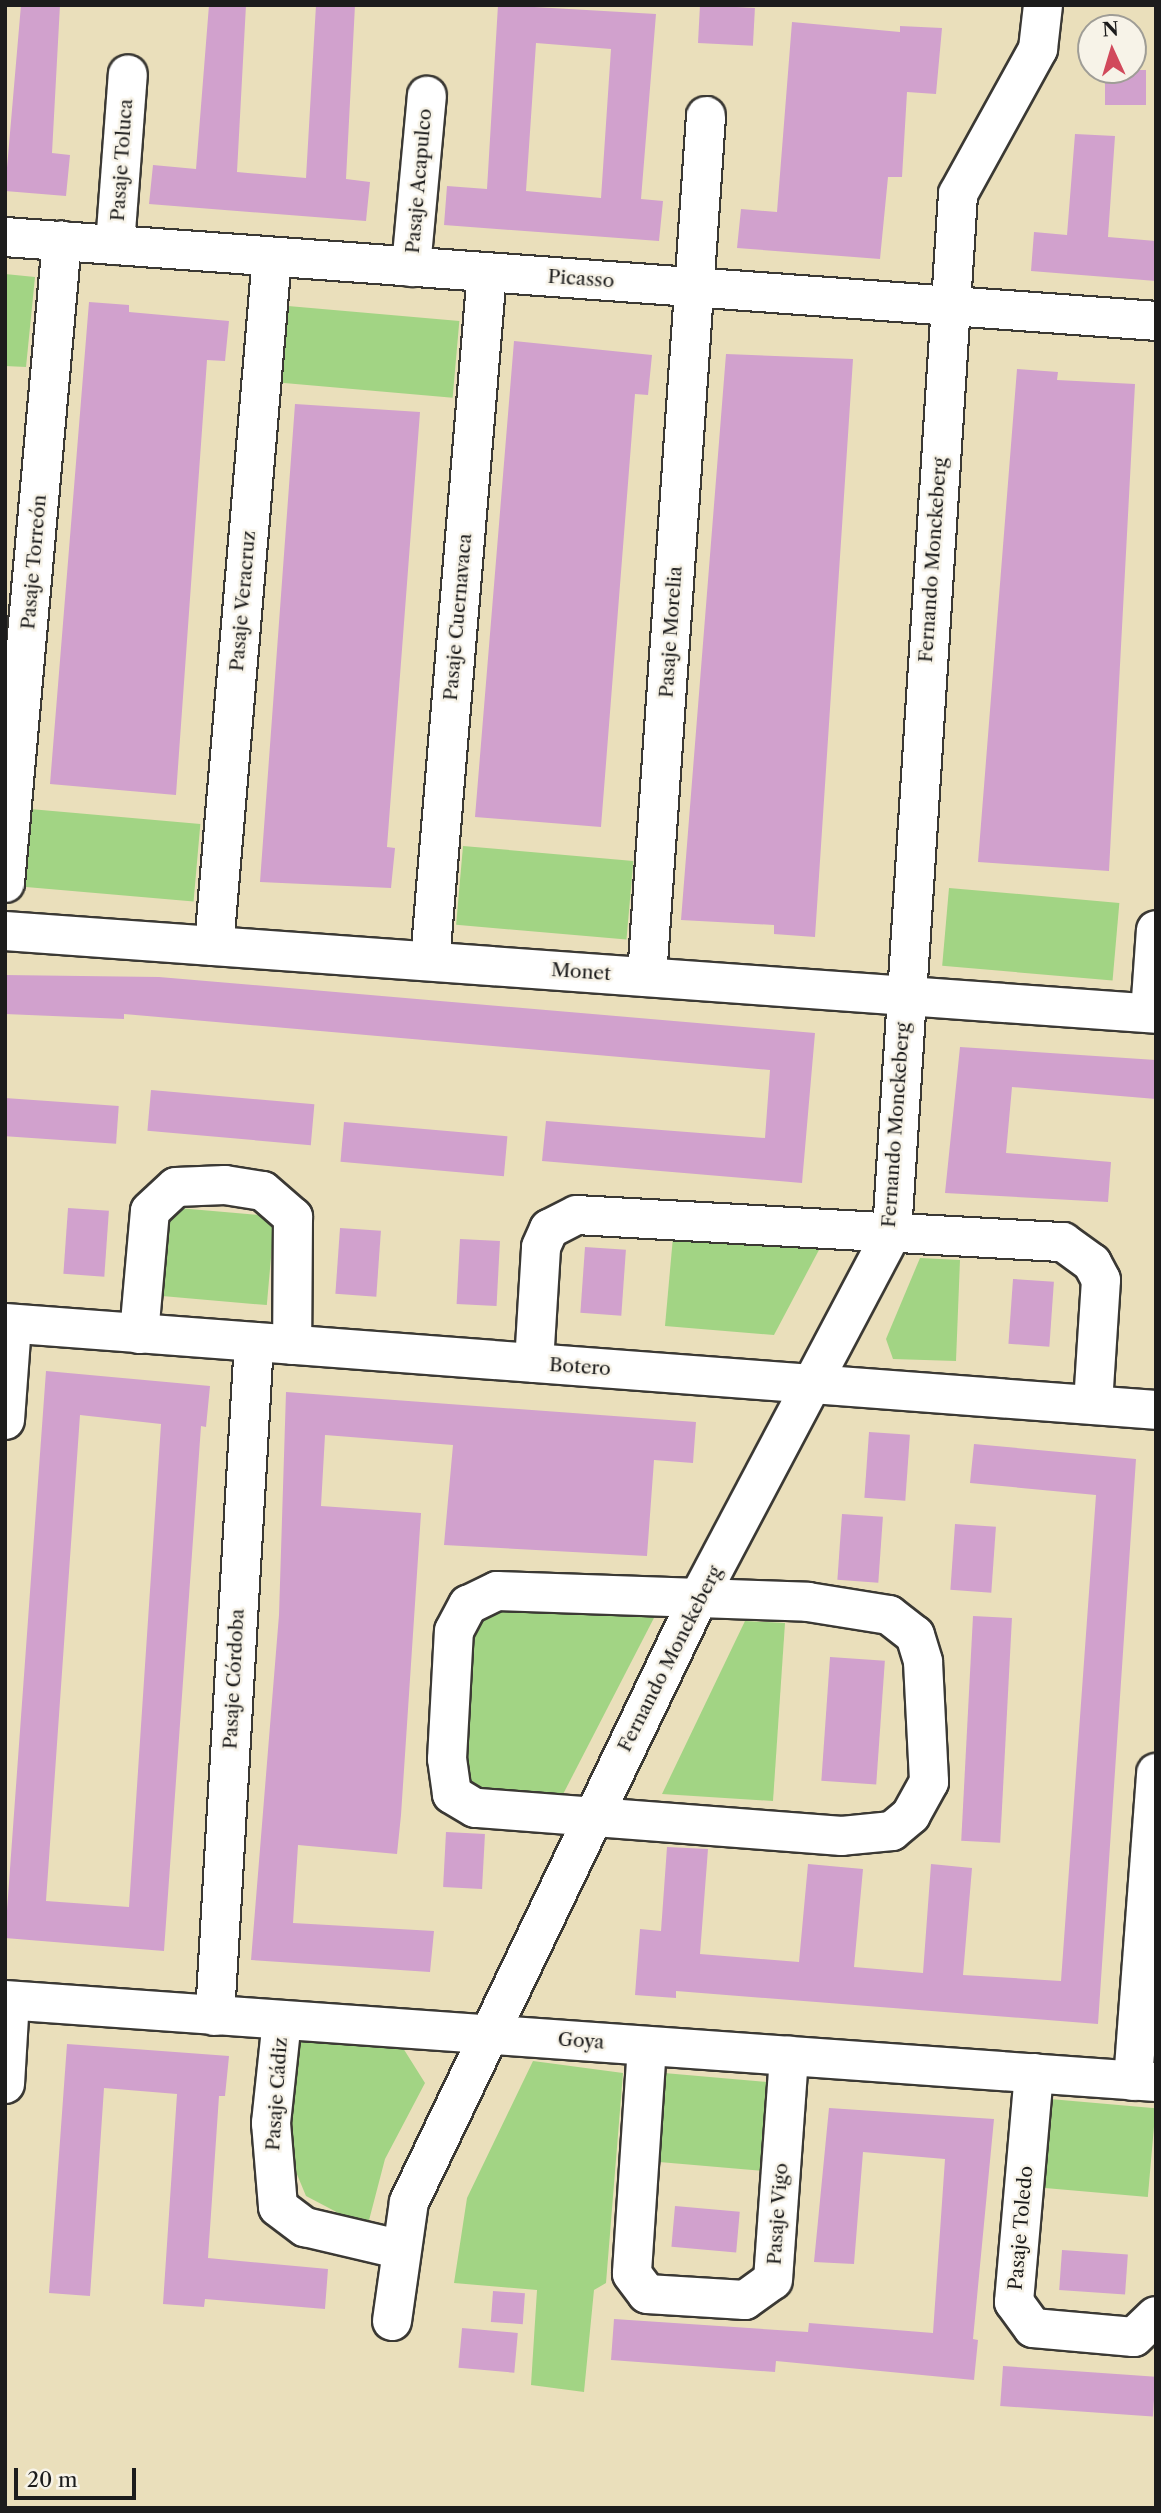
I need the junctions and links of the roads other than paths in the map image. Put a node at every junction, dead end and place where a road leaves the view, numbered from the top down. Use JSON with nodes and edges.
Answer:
{"nodes":[{"id":1,"x":1043,"y":5,"type":"edge"},
{"id":2,"x":128,"y":74,"type":"dead end"},
{"id":3,"x":427,"y":96,"type":"dead end"},
{"id":4,"x":706,"y":116,"type":"dead end"},
{"id":5,"x":5,"y":237,"type":"edge"},
{"id":6,"x":62,"y":241,"type":"junction"},
{"id":7,"x":115,"y":245,"type":"junction"},
{"id":8,"x":272,"y":257,"type":"junction"},
{"id":9,"x":411,"y":267,"type":"junction"},
{"id":10,"x":487,"y":272,"type":"junction"},
{"id":11,"x":695,"y":287,"type":"junction"},
{"id":12,"x":951,"y":306,"type":"junction"},
{"id":13,"x":1156,"y":321,"type":"edge"},
{"id":14,"x":5,"y":883,"type":"edge"},
{"id":15,"x":1156,"y":930,"type":"edge"},
{"id":16,"x":5,"y":931,"type":"edge"},
{"id":17,"x":214,"y":946,"type":"junction"},
{"id":18,"x":430,"y":961,"type":"junction"},
{"id":19,"x":647,"y":977,"type":"junction"},
{"id":20,"x":904,"y":996,"type":"junction"},
{"id":21,"x":1153,"y":1014,"type":"edge"},
{"id":22,"x":892,"y":1232,"type":"junction"},
{"id":23,"x":9,"y":1324,"type":"edge"},
{"id":24,"x":139,"y":1334,"type":"junction"},
{"id":25,"x":254,"y":1342,"type":"junction"},
{"id":26,"x":292,"y":1345,"type":"junction"},
{"id":27,"x":534,"y":1363,"type":"junction"},
{"id":28,"x":814,"y":1384,"type":"junction"},
{"id":29,"x":1093,"y":1405,"type":"junction"},
{"id":30,"x":1156,"y":1410,"type":"edge"},
{"id":31,"x":5,"y":1420,"type":"edge"},
{"id":32,"x":698,"y":1599,"type":"junction"},
{"id":33,"x":1156,"y":1773,"type":"edge"},
{"id":34,"x":592,"y":1816,"type":"junction"},
{"id":35,"x":7,"y":2001,"type":"edge"},
{"id":36,"x":215,"y":2016,"type":"junction"},
{"id":37,"x":282,"y":2020,"type":"junction"},
{"id":38,"x":491,"y":2035,"type":"junction"},
{"id":39,"x":647,"y":2046,"type":"junction"},
{"id":40,"x":789,"y":2056,"type":"junction"},
{"id":41,"x":1034,"y":2073,"type":"junction"},
{"id":42,"x":1145,"y":2081,"type":"edge"},
{"id":43,"x":5,"y":2084,"type":"edge"},
{"id":44,"x":398,"y":2249,"type":"junction"},
{"id":45,"x":1156,"y":2316,"type":"edge"},
{"id":46,"x":392,"y":2321,"type":"dead end"}],
"edges":[{"from":1,"to":12,"type":"street","name":"Fernando Monckeberg"},
{"from":2,"to":7,"type":"street","name":"Pasaje Toluca"},
{"from":3,"to":9,"type":"street","name":"Pasaje Acapulco"},
{"from":4,"to":11,"type":"street","name":"Pasaje Morelia"},
{"from":5,"to":6,"type":"street","name":"Picasso"},
{"from":6,"to":7,"type":"street","name":"Picasso"},
{"from":6,"to":14,"type":"street","name":"Pasaje Torreón"},
{"from":7,"to":8,"type":"street","name":"Picasso"},
{"from":8,"to":9,"type":"street","name":"Picasso"},
{"from":8,"to":17,"type":"street","name":"Pasaje Veracruz"},
{"from":9,"to":10,"type":"street","name":"Picasso"},
{"from":10,"to":11,"type":"street","name":"Picasso"},
{"from":10,"to":18,"type":"street","name":"Pasaje Cuernavaca"},
{"from":11,"to":12,"type":"street","name":"Picasso"},
{"from":11,"to":19,"type":"street","name":"Pasaje Morelia"},
{"from":12,"to":13,"type":"street","name":"Picasso"},
{"from":12,"to":20,"type":"street","name":"Fernando Monckeberg"},
{"from":15,"to":21,"type":"street"},
{"from":16,"to":17,"type":"street","name":"Monet"},
{"from":17,"to":18,"type":"street","name":"Monet"},
{"from":18,"to":19,"type":"street","name":"Monet"},
{"from":19,"to":20,"type":"street","name":"Monet"},
{"from":20,"to":21,"type":"street","name":"Monet"},
{"from":20,"to":22,"type":"street","name":"Fernando Monckeberg"},
{"from":22,"to":27,"type":"street"},
{"from":22,"to":28,"type":"street","name":"Fernando Monckeberg"},
{"from":22,"to":29,"type":"street"},
{"from":23,"to":24,"type":"street","name":"Botero"},
{"from":23,"to":31,"type":"street"},
{"from":24,"to":25,"type":"street","name":"Botero"},
{"from":24,"to":26,"type":"street"},
{"from":25,"to":26,"type":"street","name":"Botero"},
{"from":25,"to":36,"type":"street","name":"Pasaje Córdoba"},
{"from":26,"to":27,"type":"street","name":"Botero"},
{"from":27,"to":28,"type":"street","name":"Botero"},
{"from":28,"to":29,"type":"street","name":"Botero"},
{"from":28,"to":32,"type":"street","name":"Fernando Monckeberg"},
{"from":29,"to":30,"type":"street","name":"Botero"},
{"from":32,"to":34,"type":"street","name":"Fernando Monckeberg"},
{"from":32,"to":34,"type":"street"},
{"from":32,"to":34,"type":"street"},
{"from":33,"to":42,"type":"street"},
{"from":34,"to":38,"type":"street","name":"Fernando Monckeberg"},
{"from":35,"to":36,"type":"street","name":"Goya"},
{"from":35,"to":43,"type":"street"},
{"from":36,"to":37,"type":"street","name":"Goya"},
{"from":37,"to":38,"type":"street","name":"Goya"},
{"from":37,"to":44,"type":"street","name":"Pasaje Cádiz"},
{"from":38,"to":39,"type":"street","name":"Goya"},
{"from":38,"to":44,"type":"street","name":"Fernando Monckeberg"},
{"from":39,"to":40,"type":"street","name":"Goya"},
{"from":39,"to":40,"type":"street","name":"Pasaje Vigo"},
{"from":40,"to":41,"type":"street","name":"Goya"},
{"from":41,"to":42,"type":"street","name":"Goya"},
{"from":41,"to":45,"type":"street","name":"Pasaje Toledo"},
{"from":44,"to":46,"type":"street","name":"Fernando Monckeberg"}]}
